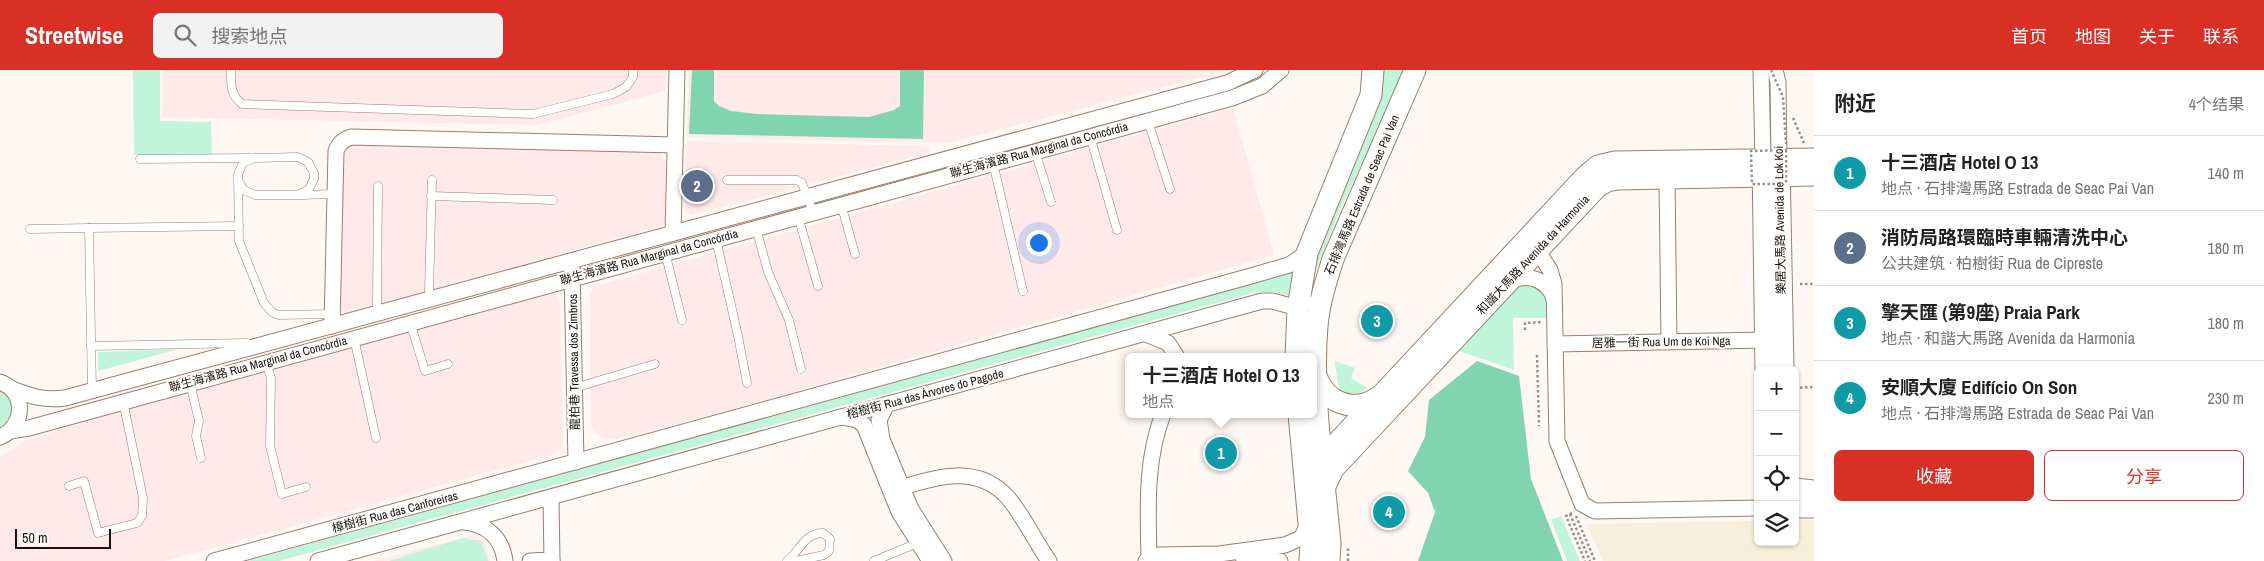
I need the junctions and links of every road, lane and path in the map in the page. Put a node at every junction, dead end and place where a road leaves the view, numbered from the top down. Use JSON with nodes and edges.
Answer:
{"nodes":[{"id":1,"x":232,"y":70,"type":"edge"},
{"id":2,"x":633,"y":70,"type":"edge"},
{"id":3,"x":677,"y":70,"type":"edge"},
{"id":4,"x":1255,"y":70,"type":"edge"},
{"id":5,"x":1281,"y":70,"type":"edge"},
{"id":6,"x":1373,"y":70,"type":"edge"},
{"id":7,"x":1415,"y":70,"type":"edge"},
{"id":8,"x":1761,"y":70,"type":"edge"},
{"id":9,"x":1771,"y":70,"type":"edge"},
{"id":10,"x":1775,"y":70,"type":"edge"},
{"id":11,"x":1789,"y":110,"type":"dead end"},
{"id":12,"x":1148,"y":121,"type":"junction"},
{"id":13,"x":1090,"y":136,"type":"junction"},
{"id":14,"x":675,"y":145,"type":"junction"},
{"id":15,"x":1035,"y":151,"type":"junction"},
{"id":16,"x":1809,"y":152,"type":"edge"},
{"id":17,"x":222,"y":158,"type":"junction"},
{"id":18,"x":254,"y":158,"type":"junction"},
{"id":19,"x":140,"y":160,"type":"dead end"},
{"id":20,"x":992,"y":163,"type":"junction"},
{"id":21,"x":1770,"y":167,"type":"junction"},
{"id":22,"x":1814,"y":175,"type":"edge"},
{"id":23,"x":238,"y":177,"type":"junction"},
{"id":24,"x":1667,"y":178,"type":"junction"},
{"id":25,"x":432,"y":180,"type":"dead end"},
{"id":26,"x":728,"y":180,"type":"dead end"},
{"id":27,"x":378,"y":186,"type":"dead end"},
{"id":28,"x":1170,"y":190,"type":"dead end"},
{"id":29,"x":335,"y":194,"type":"junction"},
{"id":30,"x":255,"y":195,"type":"junction"},
{"id":31,"x":298,"y":195,"type":"junction"},
{"id":32,"x":432,"y":196,"type":"junction"},
{"id":33,"x":807,"y":197,"type":"junction"},
{"id":34,"x":554,"y":200,"type":"dead end"},
{"id":35,"x":1051,"y":202,"type":"dead end"},
{"id":36,"x":841,"y":204,"type":"junction"},
{"id":37,"x":239,"y":212,"type":"junction"},
{"id":38,"x":806,"y":214,"type":"junction"},
{"id":39,"x":239,"y":226,"type":"junction"},
{"id":40,"x":89,"y":228,"type":"junction"},
{"id":41,"x":756,"y":228,"type":"junction"},
{"id":42,"x":30,"y":229,"type":"dead end"},
{"id":43,"x":1117,"y":230,"type":"dead end"},
{"id":44,"x":673,"y":234,"type":"junction"},
{"id":45,"x":716,"y":238,"type":"junction"},
{"id":46,"x":1532,"y":244,"type":"junction"},
{"id":47,"x":665,"y":252,"type":"junction"},
{"id":48,"x":1308,"y":253,"type":"junction"},
{"id":49,"x":855,"y":254,"type":"dead end"},
{"id":50,"x":572,"y":261,"type":"junction"},
{"id":51,"x":572,"y":278,"type":"junction"},
{"id":52,"x":1800,"y":284,"type":"dead end"},
{"id":53,"x":1814,"y":284,"type":"edge"},
{"id":54,"x":818,"y":286,"type":"dead end"},
{"id":55,"x":1503,"y":287,"type":"junction"},
{"id":56,"x":1023,"y":291,"type":"dead end"},
{"id":57,"x":1323,"y":291,"type":"junction"},
{"id":58,"x":431,"y":299,"type":"junction"},
{"id":59,"x":1555,"y":303,"type":"junction"},
{"id":60,"x":1298,"y":308,"type":"junction"},
{"id":61,"x":380,"y":313,"type":"junction"},
{"id":62,"x":332,"y":320,"type":"junction"},
{"id":63,"x":682,"y":320,"type":"dead end"},
{"id":64,"x":1555,"y":321,"type":"junction"},
{"id":65,"x":410,"y":322,"type":"junction"},
{"id":66,"x":1525,"y":330,"type":"dead end"},
{"id":67,"x":1146,"y":334,"type":"junction"},
{"id":68,"x":354,"y":338,"type":"junction"},
{"id":69,"x":1766,"y":340,"type":"junction"},
{"id":70,"x":1669,"y":342,"type":"junction"},
{"id":71,"x":268,"y":343,"type":"junction"},
{"id":72,"x":1556,"y":344,"type":"junction"},
{"id":73,"x":91,"y":346,"type":"junction"},
{"id":74,"x":1174,"y":353,"type":"edge"},
{"id":75,"x":1296,"y":353,"type":"edge"},
{"id":76,"x":1316,"y":353,"type":"edge"},
{"id":77,"x":1538,"y":355,"type":"dead end"},
{"id":78,"x":266,"y":362,"type":"junction"},
{"id":79,"x":448,"y":364,"type":"dead end"},
{"id":80,"x":655,"y":364,"type":"dead end"},
{"id":81,"x":1766,"y":366,"type":"edge"},
{"id":82,"x":1783,"y":366,"type":"edge"},
{"id":83,"x":801,"y":369,"type":"dead end"},
{"id":84,"x":1317,"y":378,"type":"edge"},
{"id":85,"x":4,"y":382,"type":"edge"},
{"id":86,"x":190,"y":383,"type":"junction"},
{"id":87,"x":747,"y":383,"type":"dead end"},
{"id":88,"x":1814,"y":387,"type":"edge"},
{"id":89,"x":574,"y":388,"type":"junction"},
{"id":90,"x":1799,"y":388,"type":"edge"},
{"id":91,"x":92,"y":390,"type":"junction"},
{"id":92,"x":1317,"y":394,"type":"edge"},
{"id":93,"x":1381,"y":396,"type":"junction"},
{"id":94,"x":123,"y":401,"type":"junction"},
{"id":95,"x":887,"y":404,"type":"junction"},
{"id":96,"x":842,"y":417,"type":"junction"},
{"id":97,"x":1161,"y":418,"type":"edge"},
{"id":98,"x":1300,"y":418,"type":"edge"},
{"id":99,"x":1539,"y":426,"type":"dead end"},
{"id":100,"x":3,"y":436,"type":"edge"},
{"id":101,"x":1302,"y":437,"type":"junction"},
{"id":102,"x":376,"y":438,"type":"dead end"},
{"id":103,"x":1348,"y":453,"type":"junction"},
{"id":104,"x":201,"y":458,"type":"dead end"},
{"id":105,"x":1323,"y":458,"type":"junction"},
{"id":106,"x":576,"y":462,"type":"junction"},
{"id":107,"x":69,"y":486,"type":"dead end"},
{"id":108,"x":1316,"y":486,"type":"junction"},
{"id":109,"x":306,"y":487,"type":"dead end"},
{"id":110,"x":901,"y":488,"type":"junction"},
{"id":111,"x":1799,"y":489,"type":"edge"},
{"id":112,"x":1814,"y":491,"type":"edge"},
{"id":113,"x":551,"y":497,"type":"junction"},
{"id":114,"x":1799,"y":507,"type":"edge"},
{"id":115,"x":1814,"y":507,"type":"edge"},
{"id":116,"x":1754,"y":508,"type":"edge"},
{"id":117,"x":1580,"y":510,"type":"junction"},
{"id":118,"x":1570,"y":514,"type":"junction"},
{"id":119,"x":1309,"y":521,"type":"junction"},
{"id":120,"x":460,"y":522,"type":"junction"},
{"id":121,"x":923,"y":540,"type":"junction"},
{"id":122,"x":1219,"y":554,"type":"junction"},
{"id":123,"x":356,"y":556,"type":"edge"},
{"id":124,"x":1148,"y":560,"type":"edge"},
{"id":125,"x":214,"y":561,"type":"edge"},
{"id":126,"x":318,"y":561,"type":"edge"},
{"id":127,"x":505,"y":561,"type":"edge"},
{"id":128,"x":530,"y":561,"type":"edge"},
{"id":129,"x":552,"y":561,"type":"edge"},
{"id":130,"x":787,"y":561,"type":"edge"},
{"id":131,"x":796,"y":561,"type":"edge"},
{"id":132,"x":874,"y":561,"type":"edge"},
{"id":133,"x":930,"y":561,"type":"edge"},
{"id":134,"x":944,"y":561,"type":"edge"},
{"id":135,"x":1049,"y":561,"type":"edge"},
{"id":136,"x":1280,"y":561,"type":"edge"},
{"id":137,"x":1310,"y":561,"type":"edge"},
{"id":138,"x":1329,"y":561,"type":"edge"},
{"id":139,"x":1585,"y":561,"type":"edge"},
{"id":140,"x":1590,"y":561,"type":"edge"},
{"id":141,"x":1595,"y":561,"type":"edge"}],
"edges":[{"from":1,"to":2,"type":"lane"},
{"from":3,"to":14,"type":"street"},
{"from":4,"to":33,"type":"street","name":"聯生海濱路 Rua Marginal da Concórdia"},
{"from":5,"to":12,"type":"street","name":"聯生海濱路 Rua Marginal da Concórdia"},
{"from":6,"to":48,"type":"street","name":"石排灣馬路 Estrada de Seac Pai Van"},
{"from":7,"to":57,"type":"street","name":"石排灣馬路 Estrada de Seac Pai Van"},
{"from":8,"to":21,"type":"street","name":"樂居大馬路 Avenida de Lok Koi"},
{"from":9,"to":21,"type":"path","bridge":true},
{"from":10,"to":21,"type":"street","name":"樂居大馬路 Avenida de Lok Koi"},
{"from":11,"to":16,"type":"path"},
{"from":12,"to":13,"type":"street","name":"聯生海濱路 Rua Marginal da Concórdia"},
{"from":12,"to":28,"type":"lane"},
{"from":13,"to":15,"type":"street","name":"聯生海濱路 Rua Marginal da Concórdia"},
{"from":13,"to":43,"type":"lane"},
{"from":14,"to":29,"type":"street"},
{"from":14,"to":44,"type":"street"},
{"from":15,"to":20,"type":"street","name":"聯生海濱路 Rua Marginal da Concórdia"},
{"from":15,"to":35,"type":"lane"},
{"from":16,"to":21,"type":"street","name":"和諧大馬路 Avenida da Harmonia"},
{"from":17,"to":18,"type":"lane"},
{"from":17,"to":19,"type":"lane"},
{"from":17,"to":23,"type":"lane"},
{"from":18,"to":23,"type":"lane"},
{"from":18,"to":31,"type":"lane"},
{"from":20,"to":36,"type":"street","name":"聯生海濱路 Rua Marginal da Concórdia"},
{"from":20,"to":56,"type":"lane"},
{"from":21,"to":21,"type":"path","bridge":true},
{"from":21,"to":22,"type":"street","name":"和諧大馬路 Avenida da Harmonia"},
{"from":21,"to":24,"type":"street","name":"和諧大馬路 Avenida da Harmonia"},
{"from":21,"to":46,"type":"street","name":"和諧大馬路 Avenida da Harmonia"},
{"from":21,"to":69,"type":"street","name":"樂居大馬路 Avenida de Lok Koi"},
{"from":21,"to":82,"type":"street","name":"樂居大馬路 Avenida de Lok Koi"},
{"from":23,"to":30,"type":"lane"},
{"from":23,"to":37,"type":"lane"},
{"from":24,"to":46,"type":"street","name":"和諧大馬路 Avenida da Harmonia"},
{"from":24,"to":70,"type":"street"},
{"from":25,"to":32,"type":"lane"},
{"from":26,"to":33,"type":"lane"},
{"from":27,"to":61,"type":"lane"},
{"from":29,"to":31,"type":"lane"},
{"from":29,"to":62,"type":"street"},
{"from":30,"to":31,"type":"lane"},
{"from":30,"to":37,"type":"lane"},
{"from":32,"to":34,"type":"lane"},
{"from":32,"to":58,"type":"lane"},
{"from":33,"to":38,"type":"lane"},
{"from":33,"to":44,"type":"street","name":"聯生海濱路 Rua Marginal da Concórdia"},
{"from":36,"to":38,"type":"street","name":"聯生海濱路 Rua Marginal da Concórdia"},
{"from":36,"to":49,"type":"lane"},
{"from":37,"to":39,"type":"lane"},
{"from":38,"to":41,"type":"street","name":"聯生海濱路 Rua Marginal da Concórdia"},
{"from":38,"to":54,"type":"lane"},
{"from":39,"to":40,"type":"lane"},
{"from":39,"to":62,"type":"lane"},
{"from":40,"to":42,"type":"lane"},
{"from":40,"to":73,"type":"lane"},
{"from":41,"to":45,"type":"street","name":"聯生海濱路 Rua Marginal da Concórdia"},
{"from":41,"to":83,"type":"lane"},
{"from":44,"to":50,"type":"street","name":"聯生海濱路 Rua Marginal da Concórdia"},
{"from":45,"to":47,"type":"street","name":"聯生海濱路 Rua Marginal da Concórdia"},
{"from":45,"to":87,"type":"lane"},
{"from":46,"to":55,"type":"street","name":"和諧大馬路 Avenida da Harmonia"},
{"from":46,"to":59,"type":"street"},
{"from":46,"to":93,"type":"street","name":"和諧大馬路 Avenida da Harmonia"},
{"from":47,"to":51,"type":"street","name":"聯生海濱路 Rua Marginal da Concórdia"},
{"from":47,"to":63,"type":"lane"},
{"from":48,"to":60,"type":"street","name":"石排灣馬路 Estrada de Seac Pai Van"},
{"from":48,"to":106,"type":"street"},
{"from":50,"to":51,"type":"street","name":"龍柏巷 Travessa dos Zimbros"},
{"from":50,"to":58,"type":"street","name":"聯生海濱路 Rua Marginal da Concórdia"},
{"from":51,"to":65,"type":"street","name":"聯生海濱路 Rua Marginal da Concórdia"},
{"from":51,"to":89,"type":"street","name":"龍柏巷 Travessa dos Zimbros"},
{"from":52,"to":53,"type":"path"},
{"from":55,"to":59,"type":"street"},
{"from":55,"to":103,"type":"street","name":"和諧大馬路 Avenida da Harmonia"},
{"from":57,"to":60,"type":"street"},
{"from":57,"to":76,"type":"street","name":"石排灣馬路 Estrada de Seac Pai Van"},
{"from":58,"to":61,"type":"street","name":"聯生海濱路 Rua Marginal da Concórdia"},
{"from":59,"to":64,"type":"street"},
{"from":60,"to":67,"type":"street","name":"榕樹街 Rua das Árvores do Pagode"},
{"from":60,"to":75,"type":"street","name":"石排灣馬路 Estrada de Seac Pai Van"},
{"from":61,"to":62,"type":"street","name":"聯生海濱路 Rua Marginal da Concórdia"},
{"from":62,"to":71,"type":"street","name":"聯生海濱路 Rua Marginal da Concórdia"},
{"from":64,"to":66,"type":"path"},
{"from":64,"to":72,"type":"street"},
{"from":65,"to":68,"type":"street","name":"聯生海濱路 Rua Marginal da Concórdia"},
{"from":65,"to":79,"type":"lane"},
{"from":67,"to":74,"type":"street"},
{"from":67,"to":95,"type":"street","name":"榕樹街 Rua das Árvores do Pagode"},
{"from":68,"to":78,"type":"street","name":"聯生海濱路 Rua Marginal da Concórdia"},
{"from":68,"to":102,"type":"lane"},
{"from":69,"to":70,"type":"street","name":"居雅一街 Rua Um de Koi Nga"},
{"from":69,"to":81,"type":"street","name":"樂居大馬路 Avenida de Lok Koi"},
{"from":70,"to":72,"type":"street","name":"居雅一街 Rua Um de Koi Nga"},
{"from":71,"to":73,"type":"lane"},
{"from":71,"to":91,"type":"street","name":"聯生海濱路 Rua Marginal da Concórdia"},
{"from":72,"to":117,"type":"street"},
{"from":73,"to":91,"type":"lane"},
{"from":77,"to":99,"type":"path"},
{"from":78,"to":86,"type":"street","name":"聯生海濱路 Rua Marginal da Concórdia"},
{"from":78,"to":109,"type":"lane"},
{"from":80,"to":89,"type":"lane"},
{"from":84,"to":93,"type":"street"},
{"from":85,"to":91,"type":"street","name":"聯生海濱路 Rua Marginal da Concórdia"},
{"from":85,"to":100,"type":"street"},
{"from":86,"to":94,"type":"street","name":"聯生海濱路 Rua Marginal da Concórdia"},
{"from":86,"to":104,"type":"lane"},
{"from":88,"to":90,"type":"path"},
{"from":89,"to":106,"type":"street","name":"龍柏巷 Travessa dos Zimbros"},
{"from":92,"to":105,"type":"street","name":"石排灣馬路 Estrada de Seac Pai Van"},
{"from":93,"to":105,"type":"street","name":"和諧大馬路 Avenida da Harmonia"},
{"from":94,"to":100,"type":"street","name":"聯生海濱路 Rua Marginal da Concórdia"},
{"from":94,"to":107,"type":"lane"},
{"from":95,"to":96,"type":"street","name":"榕樹街 Rua das Árvores do Pagode"},
{"from":95,"to":110,"type":"street"},
{"from":96,"to":113,"type":"street","name":"榕樹街 Rua das Árvores do Pagode"},
{"from":96,"to":121,"type":"street"},
{"from":97,"to":124,"type":"street"},
{"from":98,"to":101,"type":"street","name":"石排灣馬路 Estrada de Seac Pai Van"},
{"from":101,"to":105,"type":"street"},
{"from":101,"to":108,"type":"street","name":"石排灣馬路 Estrada de Seac Pai Van"},
{"from":103,"to":105,"type":"street"},
{"from":103,"to":108,"type":"street","name":"和諧大馬路 Avenida da Harmonia"},
{"from":105,"to":108,"type":"street","name":"石排灣馬路 Estrada de Seac Pai Van"},
{"from":106,"to":125,"type":"street","name":"樟樹街 Rua das Canforeiras"},
{"from":108,"to":119,"type":"street","name":"石排灣馬路 Estrada de Seac Pai Van"},
{"from":108,"to":138,"type":"street","name":"石排灣馬路 Estrada de Seac Pai Van"},
{"from":110,"to":121,"type":"street"},
{"from":110,"to":135,"type":"street"},
{"from":111,"to":112,"type":"street"},
{"from":113,"to":120,"type":"street"},
{"from":113,"to":129,"type":"street"},
{"from":114,"to":115,"type":"street"},
{"from":116,"to":117,"type":"street"},
{"from":117,"to":118,"type":"path"},
{"from":117,"to":141,"type":"path"},
{"from":118,"to":139,"type":"path"},
{"from":118,"to":140,"type":"path"},
{"from":119,"to":122,"type":"street"},
{"from":119,"to":137,"type":"street","name":"石排灣馬路 Estrada de Seac Pai Van"},
{"from":120,"to":123,"type":"street"},
{"from":120,"to":127,"type":"street"},
{"from":121,"to":132,"type":"lane"},
{"from":121,"to":133,"type":"street"},
{"from":121,"to":134,"type":"street"},
{"from":122,"to":124,"type":"street"},
{"from":122,"to":136,"type":"street"},
{"from":123,"to":126,"type":"street"},
{"from":128,"to":129,"type":"street"},
{"from":130,"to":131,"type":"lane"}]}
